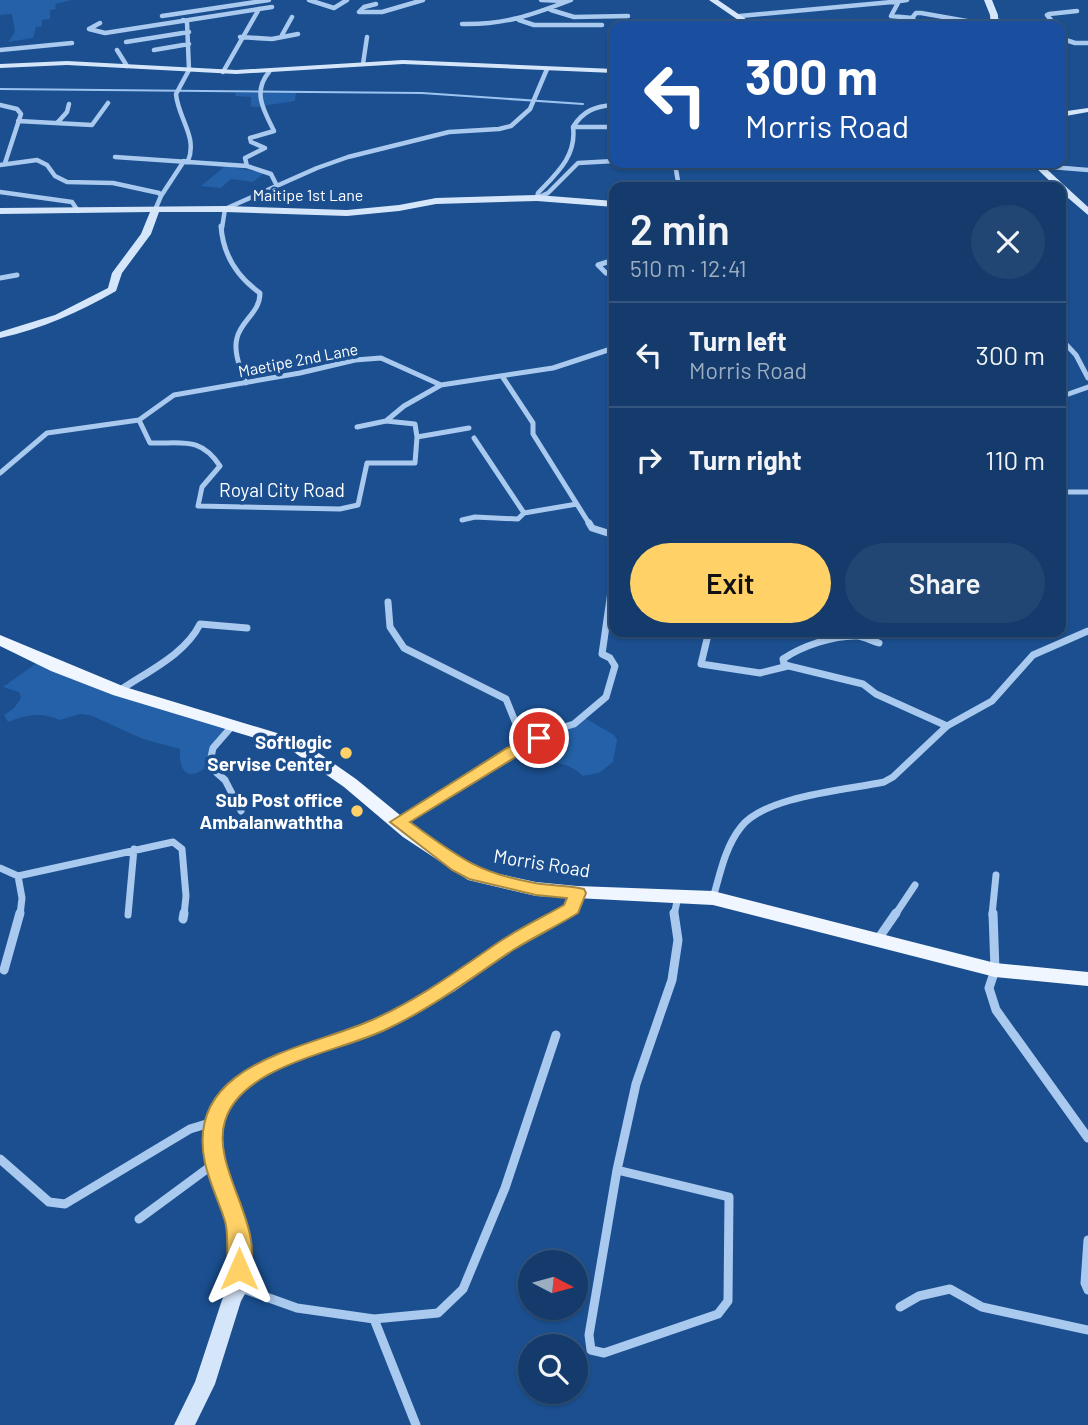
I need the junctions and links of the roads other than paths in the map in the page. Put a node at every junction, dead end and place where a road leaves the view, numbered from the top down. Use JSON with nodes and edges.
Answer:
{"nodes":[{"id":1,"x":269,"y":0,"type":"edge"},
{"id":2,"x":309,"y":0,"type":"edge"},
{"id":3,"x":347,"y":0,"type":"edge"},
{"id":4,"x":423,"y":0,"type":"edge"},
{"id":5,"x":541,"y":0,"type":"edge"},
{"id":6,"x":570,"y":0,"type":"edge"},
{"id":7,"x":714,"y":0,"type":"edge"},
{"id":8,"x":908,"y":0,"type":"edge"},
{"id":9,"x":988,"y":0,"type":"edge"},
{"id":10,"x":892,"y":2,"type":"junction"},
{"id":11,"x":376,"y":4,"type":"dead end"},
{"id":12,"x":272,"y":6,"type":"dead end"},
{"id":13,"x":259,"y":9,"type":"junction"},
{"id":14,"x":551,"y":9,"type":"junction"},
{"id":15,"x":1077,"y":12,"type":"dead end"},
{"id":16,"x":162,"y":16,"type":"dead end"},
{"id":17,"x":628,"y":16,"type":"dead end"},
{"id":18,"x":740,"y":16,"type":"junction"},
{"id":19,"x":292,"y":17,"type":"dead end"},
{"id":20,"x":912,"y":18,"type":"junction"},
{"id":21,"x":183,"y":20,"type":"junction"},
{"id":22,"x":518,"y":20,"type":"junction"},
{"id":23,"x":746,"y":21,"type":"edge"},
{"id":24,"x":915,"y":21,"type":"edge"},
{"id":25,"x":974,"y":21,"type":"edge"},
{"id":26,"x":993,"y":21,"type":"edge"},
{"id":27,"x":1050,"y":21,"type":"edge"},
{"id":28,"x":100,"y":23,"type":"dead end"},
{"id":29,"x":462,"y":24,"type":"dead end"},
{"id":30,"x":602,"y":25,"type":"dead end"},
{"id":31,"x":189,"y":32,"type":"junction"},
{"id":32,"x":298,"y":34,"type":"dead end"},
{"id":33,"x":282,"y":35,"type":"junction"},
{"id":34,"x":240,"y":37,"type":"junction"},
{"id":35,"x":367,"y":37,"type":"dead end"},
{"id":36,"x":1066,"y":40,"type":"edge"},
{"id":37,"x":126,"y":42,"type":"dead end"},
{"id":38,"x":1088,"y":43,"type":"edge"},
{"id":39,"x":72,"y":44,"type":"dead end"},
{"id":40,"x":189,"y":44,"type":"junction"},
{"id":41,"x":0,"y":50,"type":"edge"},
{"id":42,"x":117,"y":50,"type":"dead end"},
{"id":43,"x":155,"y":50,"type":"dead end"},
{"id":44,"x":363,"y":64,"type":"junction"},
{"id":45,"x":127,"y":65,"type":"junction"},
{"id":46,"x":0,"y":66,"type":"edge"},
{"id":47,"x":190,"y":69,"type":"junction"},
{"id":48,"x":547,"y":69,"type":"junction"},
{"id":49,"x":609,"y":71,"type":"edge"},
{"id":50,"x":223,"y":72,"type":"junction"},
{"id":51,"x":269,"y":72,"type":"junction"},
{"id":52,"x":108,"y":103,"type":"dead end"},
{"id":53,"x":69,"y":104,"type":"dead end"},
{"id":54,"x":0,"y":105,"type":"edge"},
{"id":55,"x":609,"y":106,"type":"edge"},
{"id":56,"x":1088,"y":110,"type":"edge"},
{"id":57,"x":1066,"y":114,"type":"edge"},
{"id":58,"x":18,"y":121,"type":"junction"},
{"id":59,"x":58,"y":122,"type":"junction"},
{"id":60,"x":573,"y":127,"type":"junction"},
{"id":61,"x":609,"y":127,"type":"edge"},
{"id":62,"x":114,"y":157,"type":"dead end"},
{"id":63,"x":186,"y":161,"type":"junction"},
{"id":64,"x":609,"y":162,"type":"edge"},
{"id":65,"x":3,"y":164,"type":"edge"},
{"id":66,"x":247,"y":166,"type":"junction"},
{"id":67,"x":1040,"y":168,"type":"edge"},
{"id":68,"x":1066,"y":168,"type":"edge"},
{"id":69,"x":1088,"y":170,"type":"edge"},
{"id":70,"x":1056,"y":182,"type":"edge"},
{"id":71,"x":277,"y":186,"type":"junction"},
{"id":72,"x":1066,"y":191,"type":"edge"},
{"id":73,"x":0,"y":192,"type":"edge"},
{"id":74,"x":161,"y":196,"type":"junction"},
{"id":75,"x":1073,"y":197,"type":"junction"},
{"id":76,"x":537,"y":198,"type":"junction"},
{"id":77,"x":1066,"y":198,"type":"edge"},
{"id":78,"x":609,"y":204,"type":"edge"},
{"id":79,"x":155,"y":209,"type":"junction"},
{"id":80,"x":225,"y":209,"type":"junction"},
{"id":81,"x":0,"y":211,"type":"edge"},
{"id":82,"x":78,"y":211,"type":"junction"},
{"id":83,"x":1088,"y":212,"type":"edge"},
{"id":84,"x":609,"y":262,"type":"edge"},
{"id":85,"x":606,"y":273,"type":"dead end"},
{"id":86,"x":17,"y":275,"type":"dead end"},
{"id":87,"x":0,"y":278,"type":"edge"},
{"id":88,"x":0,"y":335,"type":"edge"},
{"id":89,"x":1066,"y":344,"type":"edge"},
{"id":90,"x":609,"y":350,"type":"edge"},
{"id":91,"x":500,"y":377,"type":"junction"},
{"id":92,"x":1088,"y":378,"type":"edge"},
{"id":93,"x":246,"y":383,"type":"junction"},
{"id":94,"x":441,"y":385,"type":"junction"},
{"id":95,"x":1088,"y":387,"type":"edge"},
{"id":96,"x":1066,"y":395,"type":"edge"},
{"id":97,"x":519,"y":409,"type":"dead end"},
{"id":98,"x":139,"y":420,"type":"junction"},
{"id":99,"x":386,"y":421,"type":"junction"},
{"id":100,"x":357,"y":427,"type":"dead end"},
{"id":101,"x":469,"y":428,"type":"dead end"},
{"id":102,"x":417,"y":437,"type":"junction"},
{"id":103,"x":474,"y":438,"type":"dead end"},
{"id":104,"x":0,"y":473,"type":"edge"},
{"id":105,"x":1066,"y":492,"type":"edge"},
{"id":106,"x":1088,"y":492,"type":"edge"},
{"id":107,"x":577,"y":504,"type":"junction"},
{"id":108,"x":524,"y":513,"type":"junction"},
{"id":109,"x":463,"y":520,"type":"dead end"},
{"id":110,"x":609,"y":533,"type":"edge"},
{"id":111,"x":388,"y":602,"type":"dead end"},
{"id":112,"x":247,"y":628,"type":"dead end"},
{"id":113,"x":609,"y":631,"type":"edge"},
{"id":114,"x":1088,"y":631,"type":"edge"},
{"id":115,"x":708,"y":637,"type":"edge"},
{"id":116,"x":854,"y":637,"type":"edge"},
{"id":117,"x":861,"y":637,"type":"edge"},
{"id":118,"x":0,"y":640,"type":"edge"},
{"id":119,"x":878,"y":643,"type":"dead end"},
{"id":120,"x":789,"y":666,"type":"junction"},
{"id":121,"x":119,"y":691,"type":"junction"},
{"id":122,"x":233,"y":724,"type":"junction"},
{"id":123,"x":947,"y":726,"type":"junction"},
{"id":124,"x":525,"y":746,"type":"junction"},
{"id":125,"x":241,"y":811,"type":"dead end"},
{"id":126,"x":398,"y":822,"type":"junction"},
{"id":127,"x":134,"y":849,"type":"junction"},
{"id":128,"x":0,"y":868,"type":"edge"},
{"id":129,"x":996,"y":875,"type":"dead end"},
{"id":130,"x":18,"y":876,"type":"junction"},
{"id":131,"x":915,"y":885,"type":"dead end"},
{"id":132,"x":578,"y":893,"type":"junction"},
{"id":133,"x":678,"y":896,"type":"junction"},
{"id":134,"x":713,"y":898,"type":"junction"},
{"id":135,"x":128,"y":915,"type":"dead end"},
{"id":136,"x":183,"y":919,"type":"dead end"},
{"id":137,"x":877,"y":940,"type":"junction"},
{"id":138,"x":4,"y":970,"type":"dead end"},
{"id":139,"x":995,"y":970,"type":"junction"},
{"id":140,"x":1088,"y":979,"type":"edge"},
{"id":141,"x":556,"y":1035,"type":"dead end"},
{"id":142,"x":214,"y":1122,"type":"junction"},
{"id":143,"x":1088,"y":1138,"type":"edge"},
{"id":144,"x":0,"y":1159,"type":"edge"},
{"id":145,"x":215,"y":1163,"type":"junction"},
{"id":146,"x":617,"y":1170,"type":"junction"},
{"id":147,"x":139,"y":1219,"type":"dead end"},
{"id":148,"x":1088,"y":1241,"type":"edge"},
{"id":149,"x":239,"y":1287,"type":"junction"},
{"id":150,"x":1088,"y":1290,"type":"edge"},
{"id":151,"x":900,"y":1307,"type":"dead end"},
{"id":152,"x":374,"y":1318,"type":"junction"},
{"id":153,"x":1088,"y":1330,"type":"edge"},
{"id":154,"x":184,"y":1425,"type":"edge"},
{"id":155,"x":416,"y":1425,"type":"edge"}],
"edges":[{"from":1,"to":16,"type":"street"},
{"from":2,"to":3,"type":"street"},
{"from":4,"to":11,"type":"street"},
{"from":5,"to":6,"type":"street"},
{"from":6,"to":14,"type":"street"},
{"from":7,"to":18,"type":"street"},
{"from":8,"to":10,"type":"street"},
{"from":9,"to":26,"type":"street"},
{"from":10,"to":18,"type":"street"},
{"from":10,"to":20,"type":"street"},
{"from":12,"to":13,"type":"street"},
{"from":13,"to":21,"type":"street"},
{"from":13,"to":34,"type":"street"},
{"from":14,"to":17,"type":"street"},
{"from":14,"to":22,"type":"street"},
{"from":15,"to":27,"type":"street"},
{"from":18,"to":23,"type":"street"},
{"from":19,"to":33,"type":"street"},
{"from":20,"to":24,"type":"street"},
{"from":20,"to":25,"type":"street"},
{"from":21,"to":28,"type":"street"},
{"from":21,"to":31,"type":"street"},
{"from":22,"to":29,"type":"street"},
{"from":22,"to":30,"type":"street"},
{"from":31,"to":37,"type":"street"},
{"from":31,"to":40,"type":"street"},
{"from":32,"to":33,"type":"street"},
{"from":33,"to":34,"type":"street"},
{"from":34,"to":50,"type":"street"},
{"from":35,"to":44,"type":"street"},
{"from":36,"to":38,"type":"street"},
{"from":39,"to":41,"type":"street"},
{"from":40,"to":43,"type":"street"},
{"from":40,"to":47,"type":"street"},
{"from":42,"to":45,"type":"street"},
{"from":44,"to":48,"type":"street"},
{"from":44,"to":51,"type":"street"},
{"from":45,"to":46,"type":"street"},
{"from":45,"to":47,"type":"street"},
{"from":47,"to":50,"type":"street"},
{"from":47,"to":63,"type":"street"},
{"from":48,"to":49,"type":"street"},
{"from":48,"to":71,"type":"street"},
{"from":50,"to":51,"type":"street"},
{"from":51,"to":66,"type":"street"},
{"from":52,"to":59,"type":"street"},
{"from":53,"to":59,"type":"street"},
{"from":54,"to":58,"type":"street"},
{"from":55,"to":60,"type":"street"},
{"from":56,"to":57,"type":"street"},
{"from":58,"to":59,"type":"street"},
{"from":58,"to":65,"type":"street"},
{"from":60,"to":61,"type":"street"},
{"from":60,"to":76,"type":"street"},
{"from":62,"to":63,"type":"street"},
{"from":63,"to":66,"type":"street"},
{"from":63,"to":74,"type":"street"},
{"from":64,"to":76,"type":"street"},
{"from":65,"to":74,"type":"street"},
{"from":66,"to":71,"type":"street"},
{"from":67,"to":70,"type":"street"},
{"from":68,"to":69,"type":"street"},
{"from":71,"to":80,"type":"street"},
{"from":72,"to":75,"type":"street"},
{"from":73,"to":82,"type":"street"},
{"from":74,"to":79,"type":"street"},
{"from":75,"to":77,"type":"street"},
{"from":75,"to":83,"type":"street"},
{"from":76,"to":78,"type":"street","name":"Maitipe 1st Lane"},
{"from":76,"to":80,"type":"street","name":"Maitipe 1st Lane"},
{"from":79,"to":80,"type":"street","name":"Maitipe 1st Lane"},
{"from":79,"to":82,"type":"street","name":"Maitipe 1st Lane"},
{"from":79,"to":88,"type":"street"},
{"from":80,"to":93,"type":"street"},
{"from":81,"to":82,"type":"street","name":"Maitipe 1st Lane"},
{"from":84,"to":85,"type":"street"},
{"from":86,"to":87,"type":"street"},
{"from":89,"to":92,"type":"street"},
{"from":90,"to":91,"type":"street"},
{"from":91,"to":94,"type":"street"},
{"from":91,"to":97,"type":"street"},
{"from":91,"to":107,"type":"street"},
{"from":93,"to":94,"type":"street","name":"Maetipe 2nd Lane"},
{"from":93,"to":98,"type":"street","name":"Maetipe 2nd Lane"},
{"from":94,"to":99,"type":"street"},
{"from":95,"to":96,"type":"street"},
{"from":98,"to":102,"type":"street","name":"Royal City Road"},
{"from":98,"to":104,"type":"street","name":"Maetipe 2nd Lane"},
{"from":99,"to":100,"type":"street"},
{"from":99,"to":102,"type":"street"},
{"from":101,"to":102,"type":"street"},
{"from":103,"to":108,"type":"street"},
{"from":105,"to":106,"type":"street"},
{"from":107,"to":108,"type":"street"},
{"from":107,"to":110,"type":"street"},
{"from":108,"to":109,"type":"street"},
{"from":111,"to":124,"type":"street"},
{"from":112,"to":121,"type":"street"},
{"from":113,"to":124,"type":"street"},
{"from":114,"to":123,"type":"street"},
{"from":115,"to":120,"type":"street"},
{"from":116,"to":120,"type":"street"},
{"from":117,"to":119,"type":"street"},
{"from":118,"to":121,"type":"main road","name":"Morris Road"},
{"from":120,"to":123,"type":"street"},
{"from":121,"to":122,"type":"main road","name":"Morris Road"},
{"from":122,"to":125,"type":"street"},
{"from":122,"to":126,"type":"main road","name":"Morris Road"},
{"from":123,"to":134,"type":"street"},
{"from":124,"to":126,"type":"street"},
{"from":126,"to":132,"type":"main road","name":"Morris Road"},
{"from":127,"to":130,"type":"street"},
{"from":127,"to":135,"type":"street"},
{"from":127,"to":136,"type":"street"},
{"from":128,"to":130,"type":"street"},
{"from":129,"to":139,"type":"street"},
{"from":130,"to":138,"type":"street"},
{"from":131,"to":137,"type":"street"},
{"from":132,"to":133,"type":"main road","name":"Morris Road"},
{"from":132,"to":142,"type":"street"},
{"from":133,"to":134,"type":"main road","name":"Morris Road"},
{"from":133,"to":146,"type":"street"},
{"from":134,"to":137,"type":"main road","name":"Morris Road"},
{"from":137,"to":139,"type":"main road","name":"Morris Road"},
{"from":139,"to":140,"type":"main road","name":"Morris Road"},
{"from":139,"to":143,"type":"street"},
{"from":141,"to":152,"type":"street"},
{"from":142,"to":144,"type":"street"},
{"from":142,"to":145,"type":"street"},
{"from":145,"to":147,"type":"street"},
{"from":145,"to":149,"type":"street"},
{"from":146,"to":146,"type":"street"},
{"from":148,"to":150,"type":"street"},
{"from":149,"to":152,"type":"street"},
{"from":149,"to":154,"type":"street"},
{"from":151,"to":153,"type":"street"},
{"from":152,"to":155,"type":"street"}]}
